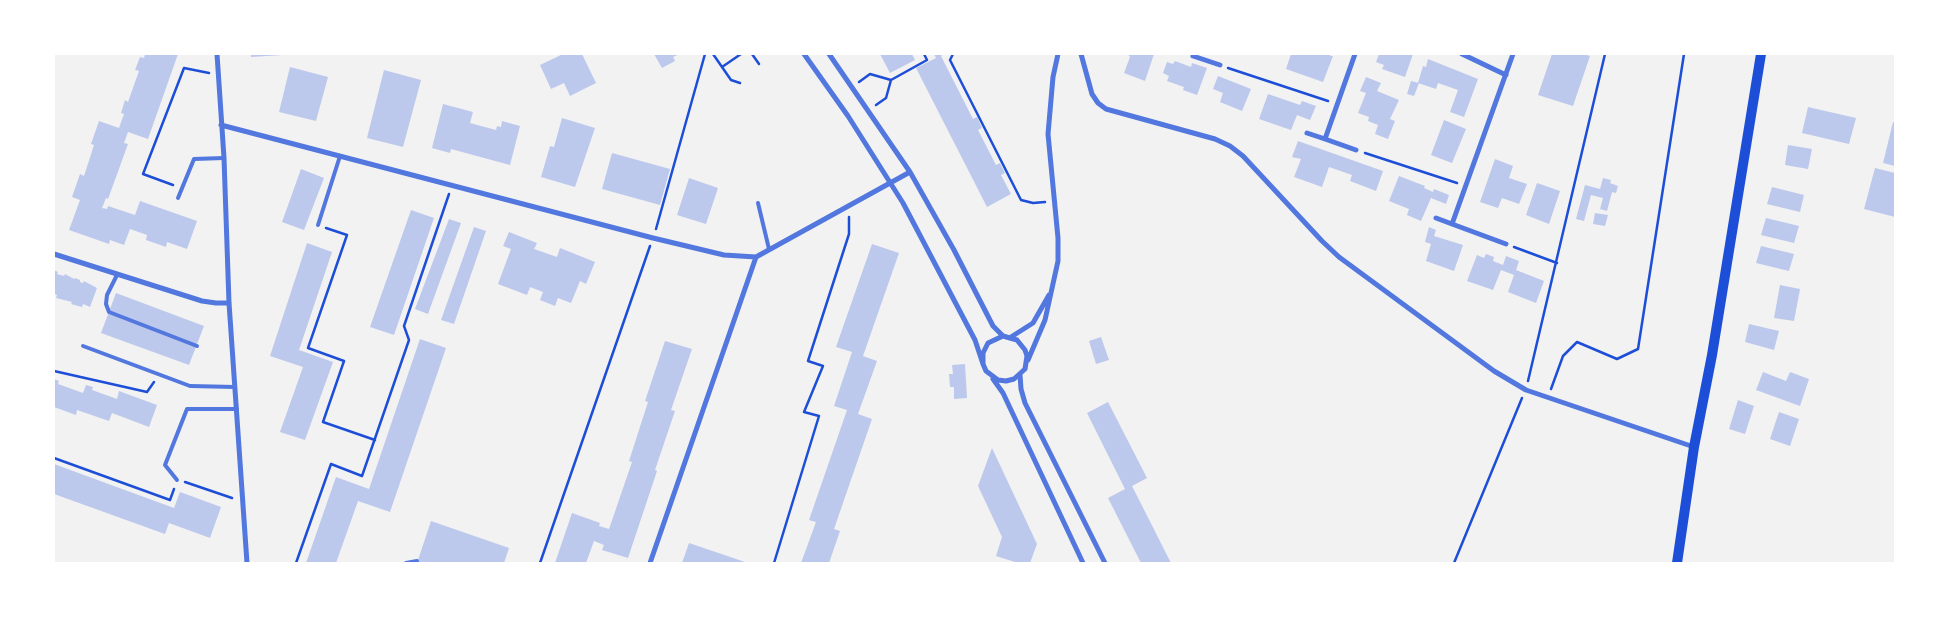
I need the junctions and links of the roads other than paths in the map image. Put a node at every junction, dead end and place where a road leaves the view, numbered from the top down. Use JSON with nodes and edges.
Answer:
{"nodes":[{"id":1,"x":216,"y":54,"type":"edge"},
{"id":2,"x":804,"y":54,"type":"edge"},
{"id":3,"x":829,"y":54,"type":"edge"},
{"id":4,"x":1058,"y":54,"type":"edge"},
{"id":5,"x":1081,"y":54,"type":"edge"},
{"id":6,"x":1187,"y":54,"type":"edge"},
{"id":7,"x":1355,"y":54,"type":"edge"},
{"id":8,"x":1462,"y":54,"type":"edge"},
{"id":9,"x":1512,"y":54,"type":"edge"},
{"id":10,"x":1761,"y":54,"type":"edge"},
{"id":11,"x":1194,"y":55,"type":"edge"},
{"id":12,"x":1220,"y":65,"type":"road end"},
{"id":13,"x":1506,"y":74,"type":"junction"},
{"id":14,"x":221,"y":125,"type":"junction"},
{"id":15,"x":1307,"y":133,"type":"dead end"},
{"id":16,"x":1325,"y":139,"type":"junction"},
{"id":17,"x":1356,"y":150,"type":"road end"},
{"id":18,"x":340,"y":156,"type":"junction"},
{"id":19,"x":224,"y":158,"type":"junction"},
{"id":20,"x":910,"y":172,"type":"junction"},
{"id":21,"x":892,"y":182,"type":"junction"},
{"id":22,"x":178,"y":198,"type":"dead end"},
{"id":23,"x":758,"y":203,"type":"dead end"},
{"id":24,"x":1436,"y":218,"type":"dead end"},
{"id":25,"x":1452,"y":224,"type":"junction"},
{"id":26,"x":318,"y":225,"type":"road end"},
{"id":27,"x":1506,"y":244,"type":"road end"},
{"id":28,"x":769,"y":249,"type":"junction"},
{"id":29,"x":54,"y":254,"type":"edge"},
{"id":30,"x":756,"y":258,"type":"junction"},
{"id":31,"x":117,"y":275,"type":"junction"},
{"id":32,"x":1054,"y":285,"type":"junction"},
{"id":33,"x":229,"y":303,"type":"junction"},
{"id":34,"x":1003,"y":336,"type":"junction"},
{"id":35,"x":1011,"y":337,"type":"junction"},
{"id":36,"x":83,"y":346,"type":"dead end"},
{"id":37,"x":197,"y":346,"type":"dead end"},
{"id":38,"x":1027,"y":363,"type":"junction"},
{"id":39,"x":983,"y":364,"type":"junction"},
{"id":40,"x":1020,"y":375,"type":"junction"},
{"id":41,"x":991,"y":376,"type":"junction"},
{"id":42,"x":235,"y":387,"type":"junction"},
{"id":43,"x":236,"y":409,"type":"junction"},
{"id":44,"x":1694,"y":447,"type":"junction"},
{"id":45,"x":177,"y":480,"type":"road end"},
{"id":46,"x":418,"y":562,"type":"dead end"},
{"id":47,"x":247,"y":563,"type":"edge"},
{"id":48,"x":406,"y":563,"type":"edge"},
{"id":49,"x":650,"y":563,"type":"edge"},
{"id":50,"x":1082,"y":563,"type":"edge"},
{"id":51,"x":1105,"y":563,"type":"edge"},
{"id":52,"x":1678,"y":563,"type":"edge"}],
"edges":[{"from":1,"to":14,"type":"street"},
{"from":2,"to":21,"type":"street"},
{"from":3,"to":20,"type":"street"},
{"from":4,"to":32,"type":"street"},
{"from":5,"to":44,"type":"street"},
{"from":6,"to":11,"type":"street"},
{"from":7,"to":16,"type":"street"},
{"from":8,"to":13,"type":"street"},
{"from":9,"to":13,"type":"street"},
{"from":10,"to":44,"type":"main road"},
{"from":11,"to":12,"type":"street"},
{"from":13,"to":25,"type":"street"},
{"from":14,"to":18,"type":"street"},
{"from":14,"to":19,"type":"street"},
{"from":15,"to":16,"type":"street"},
{"from":16,"to":17,"type":"street"},
{"from":18,"to":26,"type":"lane"},
{"from":18,"to":30,"type":"street"},
{"from":19,"to":22,"type":"lane"},
{"from":19,"to":33,"type":"street"},
{"from":20,"to":21,"type":"street"},
{"from":20,"to":34,"type":"street"},
{"from":21,"to":28,"type":"street"},
{"from":21,"to":39,"type":"street"},
{"from":23,"to":28,"type":"lane"},
{"from":24,"to":25,"type":"street"},
{"from":25,"to":27,"type":"street"},
{"from":28,"to":30,"type":"street"},
{"from":29,"to":31,"type":"street"},
{"from":30,"to":49,"type":"street"},
{"from":31,"to":33,"type":"street"},
{"from":31,"to":37,"type":"lane"},
{"from":32,"to":35,"type":"street"},
{"from":32,"to":38,"type":"street"},
{"from":33,"to":42,"type":"street"},
{"from":34,"to":35,"type":"street"},
{"from":34,"to":39,"type":"street"},
{"from":35,"to":38,"type":"street"},
{"from":36,"to":42,"type":"lane"},
{"from":38,"to":40,"type":"street"},
{"from":39,"to":41,"type":"street"},
{"from":40,"to":41,"type":"street"},
{"from":40,"to":51,"type":"street"},
{"from":41,"to":50,"type":"street"},
{"from":42,"to":43,"type":"street"},
{"from":43,"to":45,"type":"lane"},
{"from":43,"to":47,"type":"street"},
{"from":44,"to":52,"type":"main road"},
{"from":46,"to":48,"type":"lane"}]}
